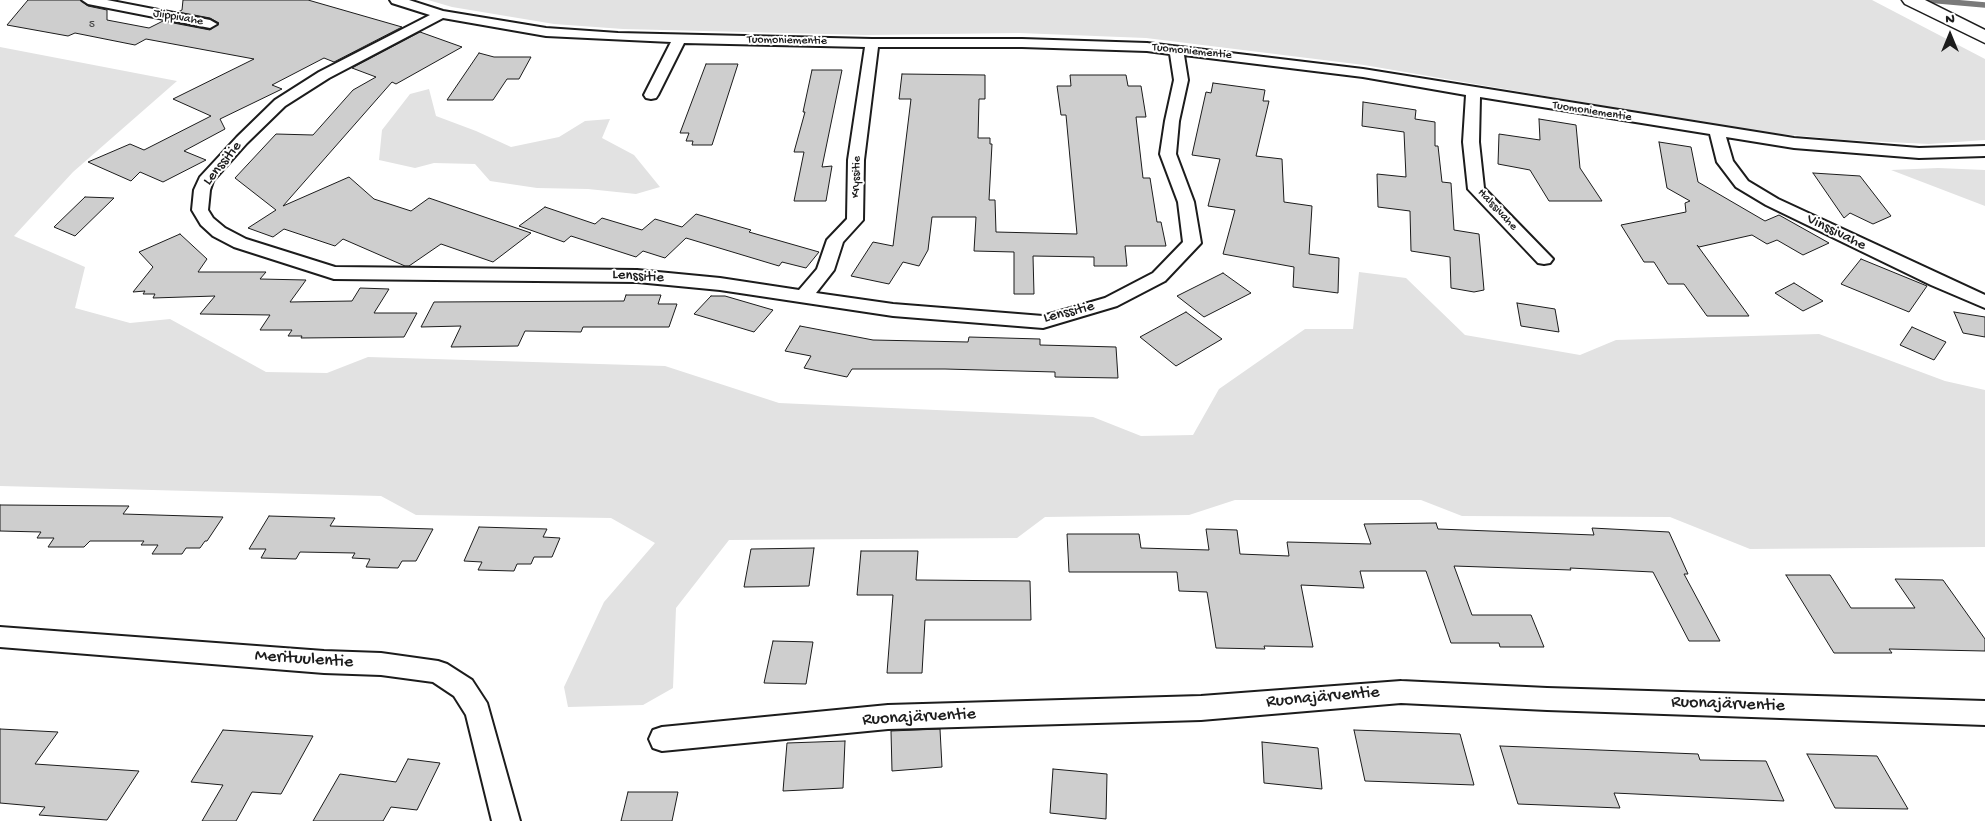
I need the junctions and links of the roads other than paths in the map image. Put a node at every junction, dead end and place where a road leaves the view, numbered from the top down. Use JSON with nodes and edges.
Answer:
{"nodes":[{"id":1,"x":88,"y":0,"type":"edge"},
{"id":2,"x":396,"y":0,"type":"edge"},
{"id":3,"x":1911,"y":0,"type":"edge"},
{"id":4,"x":441,"y":14,"type":"junction"},
{"id":5,"x":210,"y":24,"type":"dead end"},
{"id":6,"x":1985,"y":37,"type":"edge"},
{"id":7,"x":680,"y":40,"type":"junction"},
{"id":8,"x":872,"y":43,"type":"junction"},
{"id":9,"x":1176,"y":50,"type":"junction"},
{"id":10,"x":1473,"y":91,"type":"junction"},
{"id":11,"x":651,"y":95,"type":"dead end"},
{"id":12,"x":1717,"y":132,"type":"junction"},
{"id":13,"x":1985,"y":151,"type":"edge"},
{"id":14,"x":1544,"y":259,"type":"dead end"},
{"id":15,"x":804,"y":296,"type":"junction"},
{"id":16,"x":1985,"y":302,"type":"edge"},
{"id":17,"x":0,"y":637,"type":"edge"},
{"id":18,"x":1985,"y":713,"type":"edge"},
{"id":19,"x":662,"y":739,"type":"dead end"},
{"id":20,"x":506,"y":821,"type":"edge"}],
"edges":[{"from":1,"to":5,"type":"street","name":"Jiippivahe"},
{"from":2,"to":4,"type":"street","name":"Tuomoniementie"},
{"from":3,"to":6,"type":"main road"},
{"from":4,"to":7,"type":"street","name":"Tuomoniementie"},
{"from":4,"to":15,"type":"street","name":"Lenssitie"},
{"from":7,"to":8,"type":"street","name":"Tuomoniementie"},
{"from":7,"to":11,"type":"street"},
{"from":8,"to":9,"type":"street","name":"Tuomoniementie"},
{"from":8,"to":15,"type":"street","name":"Kryssitie"},
{"from":9,"to":10,"type":"street","name":"Tuomoniementie"},
{"from":9,"to":15,"type":"street","name":"Lenssitie"},
{"from":10,"to":12,"type":"street","name":"Tuomoniementie"},
{"from":10,"to":14,"type":"street","name":"Halssivahe"},
{"from":12,"to":13,"type":"street","name":"Tuomoniementie"},
{"from":12,"to":16,"type":"street","name":"Vinssivahe"},
{"from":17,"to":20,"type":"street","name":"Merituulentie"},
{"from":18,"to":19,"type":"street","name":"Ruonajärventie"}]}
